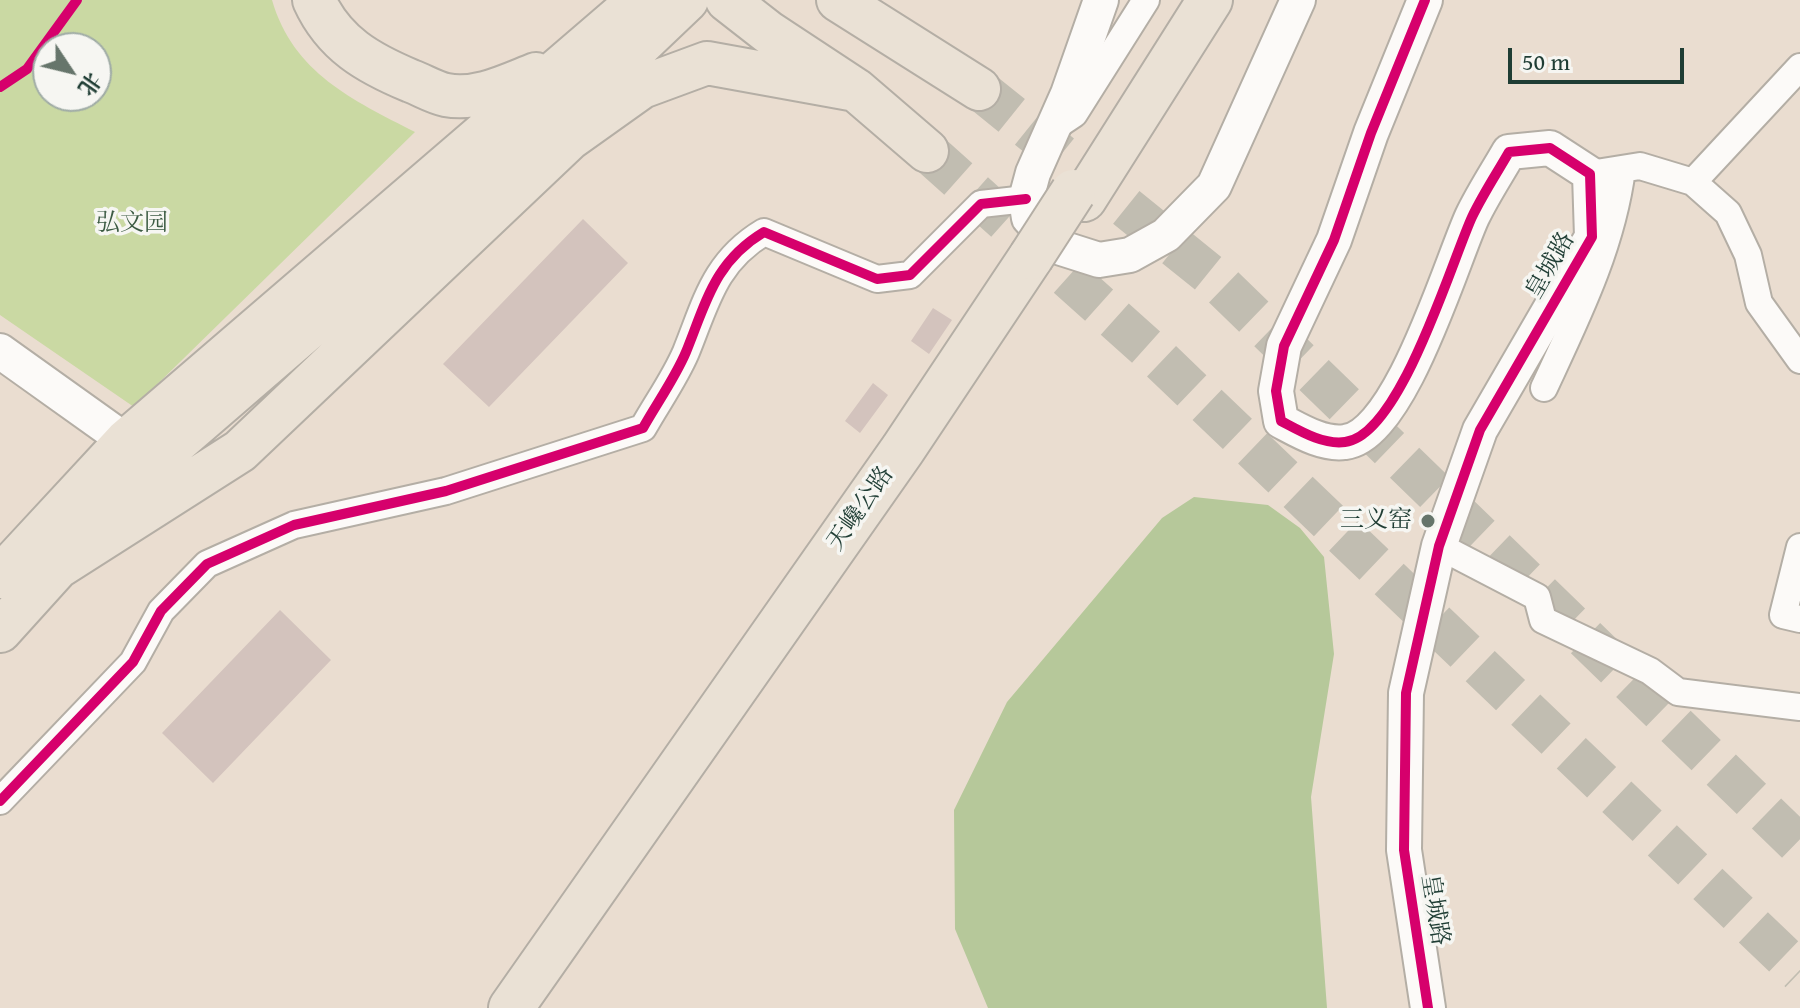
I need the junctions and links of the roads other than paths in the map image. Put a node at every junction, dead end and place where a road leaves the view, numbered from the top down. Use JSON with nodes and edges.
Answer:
{"nodes":[{"id":1,"x":314,"y":0,"type":"edge"},
{"id":2,"x":639,"y":0,"type":"edge"},
{"id":3,"x":687,"y":0,"type":"edge"},
{"id":4,"x":727,"y":0,"type":"edge"},
{"id":5,"x":838,"y":0,"type":"edge"},
{"id":6,"x":1101,"y":0,"type":"edge"},
{"id":7,"x":1146,"y":0,"type":"edge"},
{"id":8,"x":1195,"y":0,"type":"edge"},
{"id":9,"x":1210,"y":0,"type":"edge"},
{"id":10,"x":1298,"y":0,"type":"edge"},
{"id":11,"x":1425,"y":0,"type":"edge"},
{"id":12,"x":567,"y":62,"type":"junction"},
{"id":13,"x":1800,"y":67,"type":"edge"},
{"id":14,"x":979,"y":89,"type":"tunnel mouth"},
{"id":15,"x":856,"y":90,"type":"junction"},
{"id":16,"x":1053,"y":128,"type":"junction"},
{"id":17,"x":927,"y":151,"type":"tunnel mouth"},
{"id":18,"x":1606,"y":172,"type":"junction"},
{"id":19,"x":1693,"y":182,"type":"junction"},
{"id":20,"x":1078,"y":196,"type":"junction"},
{"id":21,"x":1026,"y":199,"type":"junction"},
{"id":22,"x":1036,"y":260,"type":"junction"},
{"id":23,"x":0,"y":351,"type":"edge"},
{"id":24,"x":1800,"y":360,"type":"edge"},
{"id":25,"x":1544,"y":388,"type":"dead end"},
{"id":26,"x":139,"y":452,"type":"junction"},
{"id":27,"x":1439,"y":546,"type":"junction"},
{"id":28,"x":1800,"y":547,"type":"edge"},
{"id":29,"x":58,"y":567,"type":"junction"},
{"id":30,"x":0,"y":577,"type":"edge"},
{"id":31,"x":1800,"y":619,"type":"edge"},
{"id":32,"x":0,"y":631,"type":"edge"},
{"id":33,"x":1800,"y":707,"type":"edge"},
{"id":34,"x":0,"y":801,"type":"edge"},
{"id":35,"x":511,"y":1008,"type":"edge"},
{"id":36,"x":527,"y":1008,"type":"edge"},
{"id":37,"x":1428,"y":1008,"type":"edge"}],
"edges":[{"from":1,"to":12,"type":"main road"},
{"from":2,"to":12,"type":"main road"},
{"from":3,"to":26,"type":"main road"},
{"from":4,"to":15,"type":"main road"},
{"from":5,"to":14,"type":"main road"},
{"from":6,"to":16,"type":"street"},
{"from":7,"to":16,"type":"street"},
{"from":8,"to":20,"type":"highway","name":"天巉公路"},
{"from":9,"to":20,"type":"highway","name":"天巉公路"},
{"from":10,"to":21,"type":"street"},
{"from":11,"to":18,"type":"street"},
{"from":12,"to":26,"type":"main road"},
{"from":13,"to":19,"type":"street"},
{"from":15,"to":17,"type":"main road"},
{"from":15,"to":29,"type":"main road"},
{"from":16,"to":21,"type":"street"},
{"from":18,"to":19,"type":"street"},
{"from":18,"to":25,"type":"street"},
{"from":18,"to":27,"type":"street","name":"皇城路"},
{"from":19,"to":24,"type":"street"},
{"from":20,"to":22,"type":"highway","name":"天巉公路"},
{"from":21,"to":34,"type":"street"},
{"from":22,"to":35,"type":"highway","name":"天巉公路"},
{"from":22,"to":36,"type":"highway","name":"天巉公路"},
{"from":23,"to":26,"type":"street"},
{"from":26,"to":29,"type":"main road"},
{"from":26,"to":30,"type":"main road"},
{"from":27,"to":33,"type":"street"},
{"from":27,"to":37,"type":"street","name":"皇城路"},
{"from":28,"to":31,"type":"street"},
{"from":29,"to":32,"type":"main road"}]}
